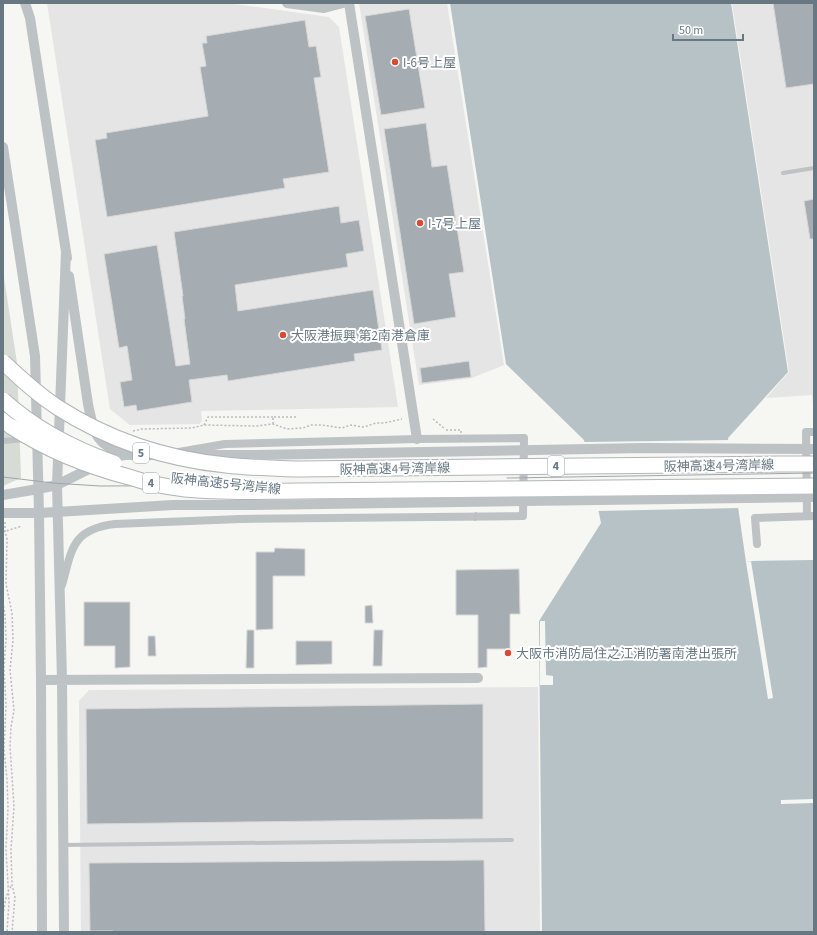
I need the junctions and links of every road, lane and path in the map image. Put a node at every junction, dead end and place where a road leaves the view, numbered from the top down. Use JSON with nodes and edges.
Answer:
{"nodes":[{"id":1,"x":25,"y":3,"type":"edge"},
{"id":2,"x":287,"y":3,"type":"edge"},
{"id":3,"x":343,"y":3,"type":"edge"},
{"id":4,"x":349,"y":3,"type":"edge"},
{"id":5,"x":3,"y":147,"type":"edge"},
{"id":6,"x":814,"y":168,"type":"edge"},
{"id":7,"x":783,"y":173,"type":"dead end"},
{"id":8,"x":66,"y":251,"type":"junction"},
{"id":9,"x":3,"y":362,"type":"edge"},
{"id":10,"x":3,"y":375,"type":"edge"},
{"id":11,"x":3,"y":400,"type":"edge"},
{"id":12,"x":273,"y":417,"type":"junction"},
{"id":13,"x":296,"y":417,"type":"dead end"},
{"id":14,"x":402,"y":419,"type":"dead end"},
{"id":15,"x":433,"y":419,"type":"dead end"},
{"id":16,"x":3,"y":420,"type":"edge"},
{"id":17,"x":273,"y":424,"type":"junction"},
{"id":18,"x":204,"y":425,"type":"junction"},
{"id":19,"x":131,"y":432,"type":"dead end"},
{"id":20,"x":810,"y":432,"type":"edge"},
{"id":21,"x":24,"y":439,"type":"dead end"},
{"id":22,"x":417,"y":439,"type":"junction"},
{"id":23,"x":3,"y":441,"type":"edge"},
{"id":24,"x":462,"y":445,"type":"dead end"},
{"id":25,"x":814,"y":448,"type":"edge"},
{"id":26,"x":125,"y":455,"type":"junction"},
{"id":27,"x":160,"y":455,"type":"junction"},
{"id":28,"x":814,"y":464,"type":"edge"},
{"id":29,"x":299,"y":469,"type":"junction"},
{"id":30,"x":57,"y":485,"type":"junction"},
{"id":31,"x":814,"y":486,"type":"edge"},
{"id":32,"x":38,"y":489,"type":"junction"},
{"id":33,"x":301,"y":491,"type":"junction"},
{"id":34,"x":3,"y":495,"type":"edge"},
{"id":35,"x":814,"y":497,"type":"edge"},
{"id":36,"x":58,"y":512,"type":"junction"},
{"id":37,"x":475,"y":512,"type":"dead end"},
{"id":38,"x":39,"y":513,"type":"junction"},
{"id":39,"x":811,"y":516,"type":"edge"},
{"id":40,"x":4,"y":517,"type":"edge"},
{"id":41,"x":475,"y":521,"type":"dead end"},
{"id":42,"x":22,"y":526,"type":"dead end"},
{"id":43,"x":4,"y":532,"type":"edge"},
{"id":44,"x":757,"y":544,"type":"dead end"},
{"id":45,"x":60,"y":591,"type":"junction"},
{"id":46,"x":3,"y":602,"type":"edge"},
{"id":47,"x":478,"y":678,"type":"dead end"},
{"id":48,"x":41,"y":680,"type":"junction"},
{"id":49,"x":62,"y":680,"type":"junction"},
{"id":50,"x":512,"y":840,"type":"dead end"},
{"id":51,"x":64,"y":845,"type":"junction"},
{"id":52,"x":12,"y":885,"type":"junction"},
{"id":53,"x":9,"y":889,"type":"junction"},
{"id":54,"x":3,"y":915,"type":"edge"},
{"id":55,"x":7,"y":932,"type":"edge"},
{"id":56,"x":12,"y":932,"type":"edge"},
{"id":57,"x":42,"y":932,"type":"edge"},
{"id":58,"x":64,"y":932,"type":"edge"}],
"edges":[{"from":1,"to":8,"type":"street"},
{"from":2,"to":3,"type":"street"},
{"from":4,"to":22,"type":"street"},
{"from":5,"to":32,"type":"street"},
{"from":6,"to":7,"type":"lane"},
{"from":8,"to":26,"type":"street"},
{"from":8,"to":30,"type":"street"},
{"from":9,"to":29,"type":"highway","name":"阪神高速4号湾岸線","number":"4","bridge":true},
{"from":10,"to":29,"type":"highway","name":"阪神高速5号湾岸線","number":"5","bridge":true},
{"from":11,"to":33,"type":"highway","name":"阪神高速5号湾岸線","number":"5","bridge":true},
{"from":12,"to":13,"type":"path"},
{"from":12,"to":17,"type":"path"},
{"from":12,"to":18,"type":"path"},
{"from":14,"to":17,"type":"path"},
{"from":15,"to":24,"type":"path","bridge":true},
{"from":16,"to":33,"type":"highway","name":"阪神高速4号湾岸線","number":"4","bridge":true},
{"from":17,"to":18,"type":"path"},
{"from":18,"to":19,"type":"path"},
{"from":20,"to":39,"type":"street"},
{"from":21,"to":23,"type":"street"},
{"from":22,"to":27,"type":"street"},
{"from":22,"to":45,"type":"street"},
{"from":25,"to":27,"type":"street","bridge":true},
{"from":26,"to":27,"type":"street"},
{"from":26,"to":30,"type":"street"},
{"from":28,"to":29,"type":"highway","name":"阪神高速4号湾岸線","number":"4","bridge":true},
{"from":30,"to":32,"type":"street"},
{"from":30,"to":36,"type":"street"},
{"from":31,"to":33,"type":"highway","name":"阪神高速4号湾岸線","number":"4","bridge":true},
{"from":32,"to":34,"type":"street"},
{"from":32,"to":38,"type":"street"},
{"from":35,"to":36,"type":"street","bridge":true},
{"from":36,"to":38,"type":"street"},
{"from":36,"to":45,"type":"street"},
{"from":37,"to":41,"type":"path","bridge":true},
{"from":38,"to":40,"type":"street"},
{"from":38,"to":48,"type":"street"},
{"from":39,"to":44,"type":"street"},
{"from":40,"to":43,"type":"path"},
{"from":42,"to":43,"type":"path"},
{"from":43,"to":52,"type":"path"},
{"from":45,"to":49,"type":"street"},
{"from":46,"to":53,"type":"path"},
{"from":47,"to":49,"type":"street"},
{"from":48,"to":49,"type":"street"},
{"from":48,"to":57,"type":"street"},
{"from":49,"to":51,"type":"street"},
{"from":50,"to":51,"type":"lane"},
{"from":51,"to":58,"type":"street"},
{"from":52,"to":53,"type":"path"},
{"from":52,"to":56,"type":"path"},
{"from":53,"to":54,"type":"path"},
{"from":53,"to":55,"type":"path"}]}
